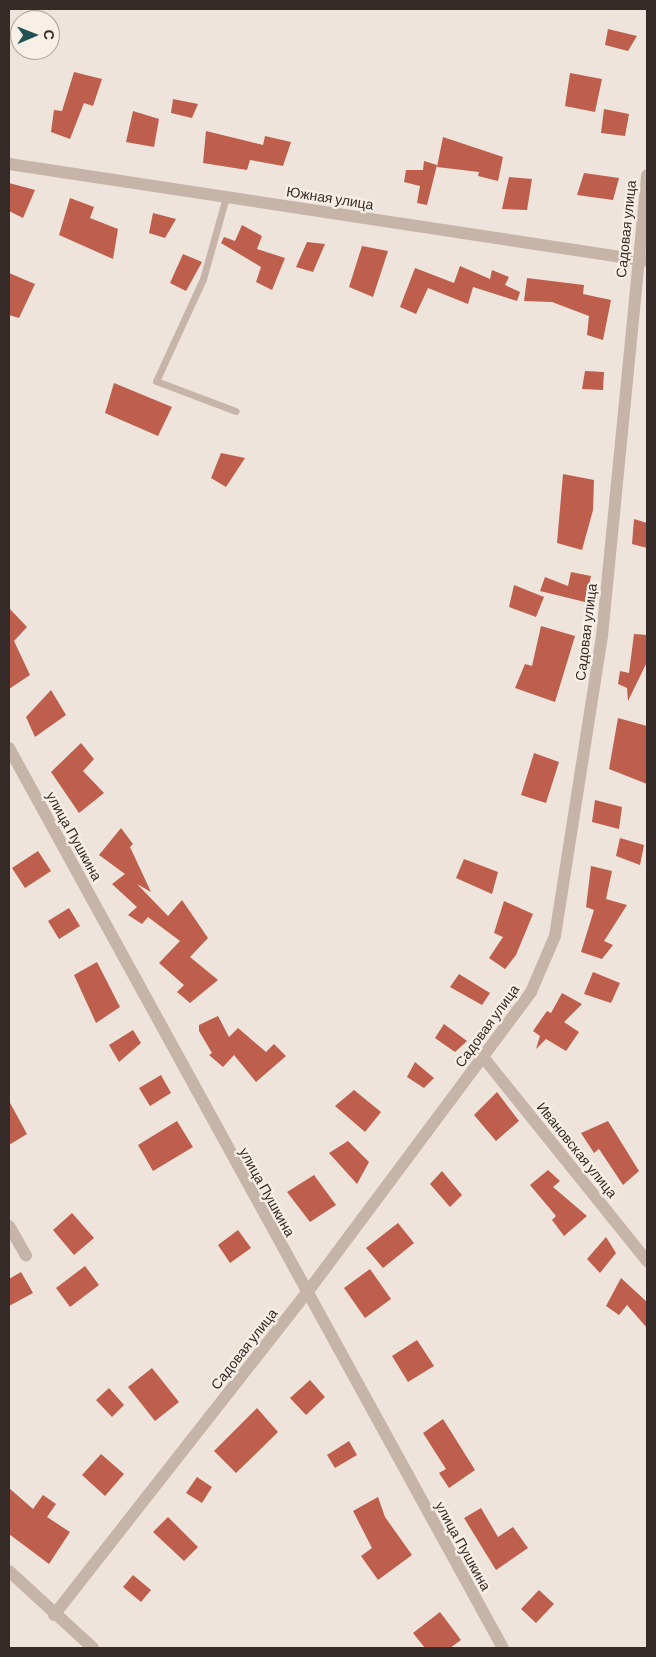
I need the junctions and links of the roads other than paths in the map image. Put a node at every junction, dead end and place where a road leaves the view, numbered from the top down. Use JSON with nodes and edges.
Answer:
{"nodes":[{"id":1,"x":9,"y":164,"type":"edge"},
{"id":2,"x":647,"y":175,"type":"edge"},
{"id":3,"x":226,"y":198,"type":"junction"},
{"id":4,"x":642,"y":260,"type":"edge"},
{"id":5,"x":236,"y":411,"type":"dead end"},
{"id":6,"x":9,"y":748,"type":"edge"},
{"id":7,"x":483,"y":1057,"type":"junction"},
{"id":8,"x":9,"y":1226,"type":"edge"},
{"id":9,"x":26,"y":1256,"type":"dead end"},
{"id":10,"x":647,"y":1261,"type":"edge"},
{"id":11,"x":306,"y":1294,"type":"junction"},
{"id":12,"x":9,"y":1571,"type":"edge"},
{"id":13,"x":54,"y":1614,"type":"junction"},
{"id":14,"x":94,"y":1648,"type":"edge"},
{"id":15,"x":503,"y":1648,"type":"edge"}],
"edges":[{"from":1,"to":3,"type":"street","name":"Южная улица"},
{"from":2,"to":4,"type":"street","name":"Садовая улица"},
{"from":3,"to":4,"type":"street","name":"Южная улица"},
{"from":3,"to":5,"type":"lane"},
{"from":4,"to":7,"type":"street","name":"Садовая улица"},
{"from":6,"to":11,"type":"street","name":"улица Пушкина"},
{"from":7,"to":10,"type":"street","name":"Ивановская улица"},
{"from":7,"to":11,"type":"street","name":"Садовая улица"},
{"from":8,"to":9,"type":"street"},
{"from":11,"to":13,"type":"street","name":"Садовая улица"},
{"from":11,"to":15,"type":"street","name":"улица Пушкина"},
{"from":12,"to":13,"type":"street"},
{"from":13,"to":14,"type":"street"}]}
